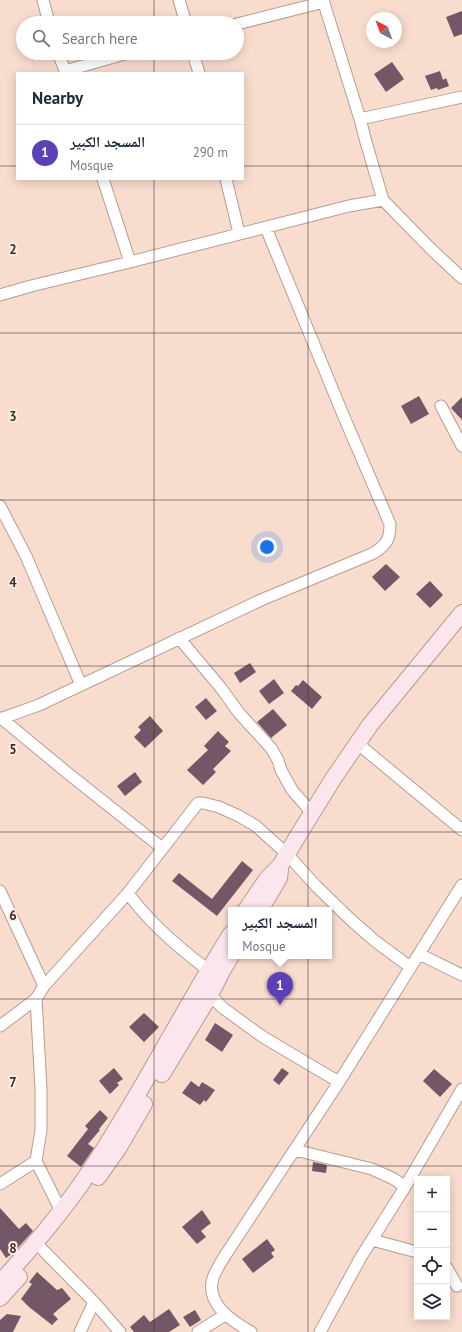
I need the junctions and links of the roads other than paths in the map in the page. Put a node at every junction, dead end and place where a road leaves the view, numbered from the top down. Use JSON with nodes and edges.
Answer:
{"nodes":[{"id":1,"x":43,"y":0,"type":"edge"},
{"id":2,"x":179,"y":0,"type":"edge"},
{"id":3,"x":323,"y":1,"type":"edge"},
{"id":4,"x":48,"y":16,"type":"edge"},
{"id":5,"x":184,"y":16,"type":"edge"},
{"id":6,"x":244,"y":22,"type":"edge"},
{"id":7,"x":61,"y":60,"type":"edge"},
{"id":8,"x":105,"y":60,"type":"edge"},
{"id":9,"x":196,"y":60,"type":"edge"},
{"id":10,"x":66,"y":72,"type":"edge"},
{"id":11,"x":199,"y":72,"type":"edge"},
{"id":12,"x":462,"y":97,"type":"edge"},
{"id":13,"x":360,"y":119,"type":"junction"},
{"id":14,"x":103,"y":180,"type":"edge"},
{"id":15,"x":226,"y":180,"type":"edge"},
{"id":16,"x":383,"y":200,"type":"junction"},
{"id":17,"x":266,"y":228,"type":"junction"},
{"id":18,"x":239,"y":233,"type":"junction"},
{"id":19,"x":130,"y":262,"type":"junction"},
{"id":20,"x":462,"y":278,"type":"edge"},
{"id":21,"x":0,"y":295,"type":"edge"},
{"id":22,"x":440,"y":406,"type":"dead end"},
{"id":23,"x":462,"y":446,"type":"edge"},
{"id":24,"x":0,"y":506,"type":"edge"},
{"id":25,"x":462,"y":612,"type":"edge"},
{"id":26,"x":179,"y":638,"type":"junction"},
{"id":27,"x":81,"y":685,"type":"junction"},
{"id":28,"x":1,"y":719,"type":"edge"},
{"id":29,"x":357,"y":743,"type":"junction"},
{"id":30,"x":312,"y":813,"type":"junction"},
{"id":31,"x":462,"y":830,"type":"edge"},
{"id":32,"x":162,"y":848,"type":"junction"},
{"id":33,"x":284,"y":860,"type":"junction"},
{"id":34,"x":462,"y":885,"type":"edge"},
{"id":35,"x":0,"y":891,"type":"edge"},
{"id":36,"x":128,"y":893,"type":"junction"},
{"id":37,"x":248,"y":907,"type":"edge"},
{"id":38,"x":262,"y":907,"type":"edge"},
{"id":39,"x":228,"y":939,"type":"edge"},
{"id":40,"x":419,"y":954,"type":"junction"},
{"id":41,"x":229,"y":959,"type":"edge"},
{"id":42,"x":410,"y":967,"type":"junction"},
{"id":43,"x":208,"y":970,"type":"junction"},
{"id":44,"x":462,"y":974,"type":"edge"},
{"id":45,"x":44,"y":986,"type":"junction"},
{"id":46,"x":205,"y":990,"type":"junction"},
{"id":47,"x":36,"y":999,"type":"junction"},
{"id":48,"x":0,"y":1026,"type":"edge"},
{"id":49,"x":339,"y":1082,"type":"junction"},
{"id":50,"x":462,"y":1089,"type":"edge"},
{"id":51,"x":295,"y":1150,"type":"junction"},
{"id":52,"x":36,"y":1161,"type":"junction"},
{"id":53,"x":0,"y":1184,"type":"edge"},
{"id":54,"x":406,"y":1187,"type":"junction"},
{"id":55,"x":61,"y":1211,"type":"junction"},
{"id":56,"x":372,"y":1240,"type":"junction"},
{"id":57,"x":39,"y":1246,"type":"junction"},
{"id":58,"x":414,"y":1251,"type":"edge"},
{"id":59,"x":450,"y":1273,"type":"edge"},
{"id":60,"x":0,"y":1283,"type":"edge"},
{"id":61,"x":458,"y":1286,"type":"dead end"},
{"id":62,"x":0,"y":1298,"type":"edge"},
{"id":63,"x":94,"y":1302,"type":"junction"},
{"id":64,"x":225,"y":1315,"type":"junction"},
{"id":65,"x":80,"y":1332,"type":"edge"},
{"id":66,"x":120,"y":1332,"type":"edge"},
{"id":67,"x":198,"y":1332,"type":"edge"},
{"id":68,"x":251,"y":1332,"type":"edge"},
{"id":69,"x":320,"y":1332,"type":"edge"}],
"edges":[{"from":1,"to":4,"type":"street"},
{"from":2,"to":5,"type":"street"},
{"from":3,"to":6,"type":"street"},
{"from":3,"to":13,"type":"street"},
{"from":7,"to":10,"type":"street"},
{"from":8,"to":10,"type":"street"},
{"from":9,"to":11,"type":"street"},
{"from":12,"to":13,"type":"street"},
{"from":13,"to":16,"type":"street"},
{"from":14,"to":19,"type":"street"},
{"from":15,"to":18,"type":"street"},
{"from":16,"to":17,"type":"street"},
{"from":16,"to":20,"type":"street"},
{"from":17,"to":18,"type":"street"},
{"from":17,"to":26,"type":"street"},
{"from":18,"to":19,"type":"street"},
{"from":19,"to":21,"type":"street"},
{"from":22,"to":23,"type":"street"},
{"from":24,"to":27,"type":"street"},
{"from":25,"to":29,"type":"street"},
{"from":26,"to":27,"type":"street"},
{"from":26,"to":30,"type":"street"},
{"from":27,"to":28,"type":"street"},
{"from":28,"to":32,"type":"street"},
{"from":29,"to":30,"type":"street"},
{"from":29,"to":31,"type":"street"},
{"from":30,"to":33,"type":"street"},
{"from":32,"to":33,"type":"street"},
{"from":32,"to":36,"type":"street"},
{"from":33,"to":37,"type":"street"},
{"from":33,"to":38,"type":"street"},
{"from":33,"to":42,"type":"street"},
{"from":34,"to":40,"type":"street"},
{"from":35,"to":45,"type":"street"},
{"from":36,"to":43,"type":"street"},
{"from":36,"to":45,"type":"street"},
{"from":39,"to":43,"type":"street"},
{"from":40,"to":42,"type":"street"},
{"from":40,"to":44,"type":"street"},
{"from":41,"to":46,"type":"street"},
{"from":42,"to":49,"type":"street"},
{"from":43,"to":46,"type":"street"},
{"from":45,"to":47,"type":"street"},
{"from":46,"to":49,"type":"street"},
{"from":46,"to":55,"type":"street"},
{"from":46,"to":57,"type":"street"},
{"from":47,"to":48,"type":"street"},
{"from":47,"to":52,"type":"street"},
{"from":49,"to":51,"type":"street"},
{"from":50,"to":54,"type":"street"},
{"from":51,"to":54,"type":"street"},
{"from":51,"to":64,"type":"street"},
{"from":52,"to":53,"type":"street"},
{"from":52,"to":55,"type":"street"},
{"from":54,"to":56,"type":"street"},
{"from":55,"to":57,"type":"street"},
{"from":56,"to":58,"type":"street"},
{"from":56,"to":69,"type":"street"},
{"from":57,"to":60,"type":"street"},
{"from":57,"to":62,"type":"street"},
{"from":57,"to":63,"type":"street"},
{"from":59,"to":61,"type":"street"},
{"from":63,"to":65,"type":"street"},
{"from":63,"to":66,"type":"street"},
{"from":64,"to":67,"type":"street"},
{"from":64,"to":68,"type":"street"}]}
